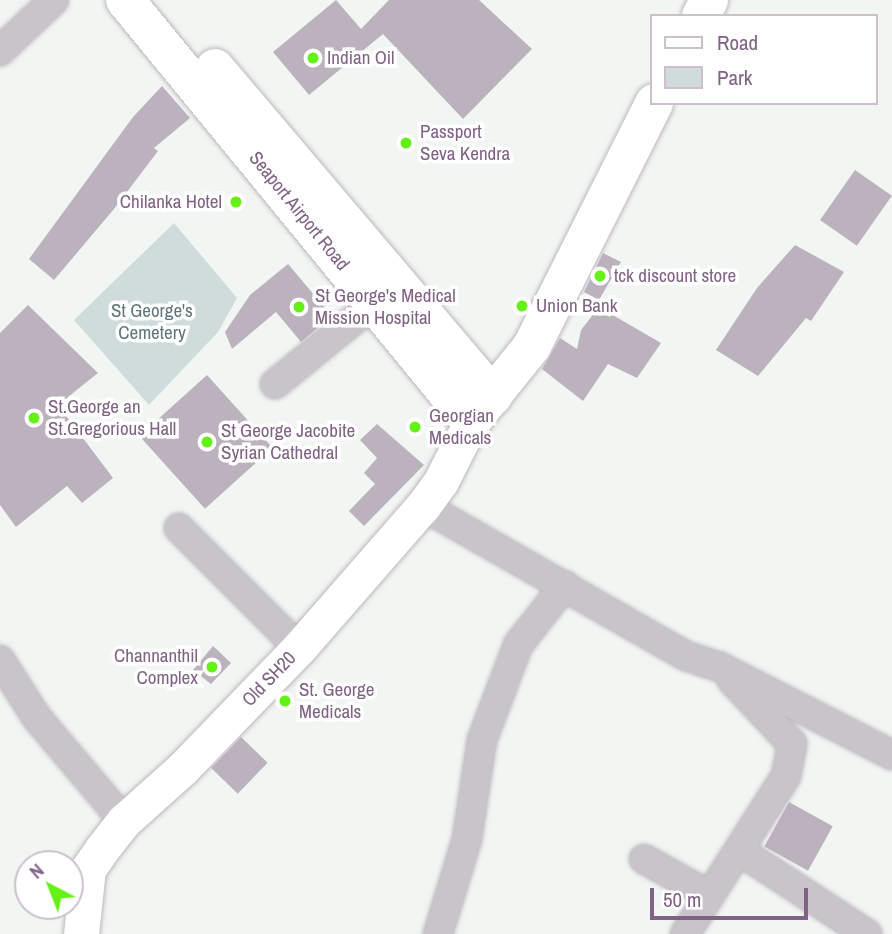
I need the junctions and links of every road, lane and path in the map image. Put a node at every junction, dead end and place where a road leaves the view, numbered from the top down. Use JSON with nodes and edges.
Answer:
{"nodes":[{"id":1,"x":54,"y":0,"type":"edge"},
{"id":2,"x":106,"y":0,"type":"edge"},
{"id":3,"x":125,"y":0,"type":"edge"},
{"id":4,"x":156,"y":0,"type":"edge"},
{"id":5,"x":0,"y":51,"type":"edge"},
{"id":6,"x":653,"y":105,"type":"edge"},
{"id":7,"x":299,"y":212,"type":"junction"},
{"id":8,"x":376,"y":302,"type":"junction"},
{"id":9,"x":275,"y":384,"type":"dead end"},
{"id":10,"x":482,"y":409,"type":"junction"},
{"id":11,"x":423,"y":506,"type":"junction"},
{"id":12,"x":179,"y":528,"type":"dead end"},
{"id":13,"x":565,"y":584,"type":"junction"},
{"id":14,"x":299,"y":648,"type":"junction"},
{"id":15,"x":0,"y":660,"type":"edge"},
{"id":16,"x":720,"y":667,"type":"junction"},
{"id":17,"x":892,"y":755,"type":"edge"},
{"id":18,"x":124,"y":821,"type":"junction"},
{"id":19,"x":740,"y":851,"type":"junction"},
{"id":20,"x":644,"y":859,"type":"dead end"},
{"id":21,"x":709,"y":895,"type":"junction"},
{"id":22,"x":81,"y":934,"type":"edge"},
{"id":23,"x":438,"y":934,"type":"edge"},
{"id":24,"x":685,"y":934,"type":"edge"},
{"id":25,"x":867,"y":934,"type":"edge"}],
"edges":[{"from":1,"to":5,"type":"street"},
{"from":2,"to":7,"type":"street"},
{"from":3,"to":7,"type":"highway","name":"Seaport Airport Road"},
{"from":4,"to":10,"type":"highway","name":"Seaport Airport Road"},
{"from":6,"to":10,"type":"highway"},
{"from":7,"to":8,"type":"highway","name":"Seaport Airport Road"},
{"from":8,"to":9,"type":"street"},
{"from":8,"to":10,"type":"highway","name":"Seaport Airport Road"},
{"from":10,"to":11,"type":"main road","name":"Old SH20"},
{"from":11,"to":13,"type":"street"},
{"from":11,"to":14,"type":"main road","name":"Old SH20"},
{"from":12,"to":14,"type":"street"},
{"from":13,"to":16,"type":"street"},
{"from":13,"to":23,"type":"street"},
{"from":14,"to":18,"type":"main road","name":"Old SH20"},
{"from":15,"to":18,"type":"street"},
{"from":16,"to":17,"type":"street"},
{"from":16,"to":19,"type":"street"},
{"from":18,"to":22,"type":"main road","name":"Old SH20"},
{"from":19,"to":21,"type":"street"},
{"from":19,"to":25,"type":"street"},
{"from":20,"to":21,"type":"street"},
{"from":21,"to":24,"type":"street"}]}
